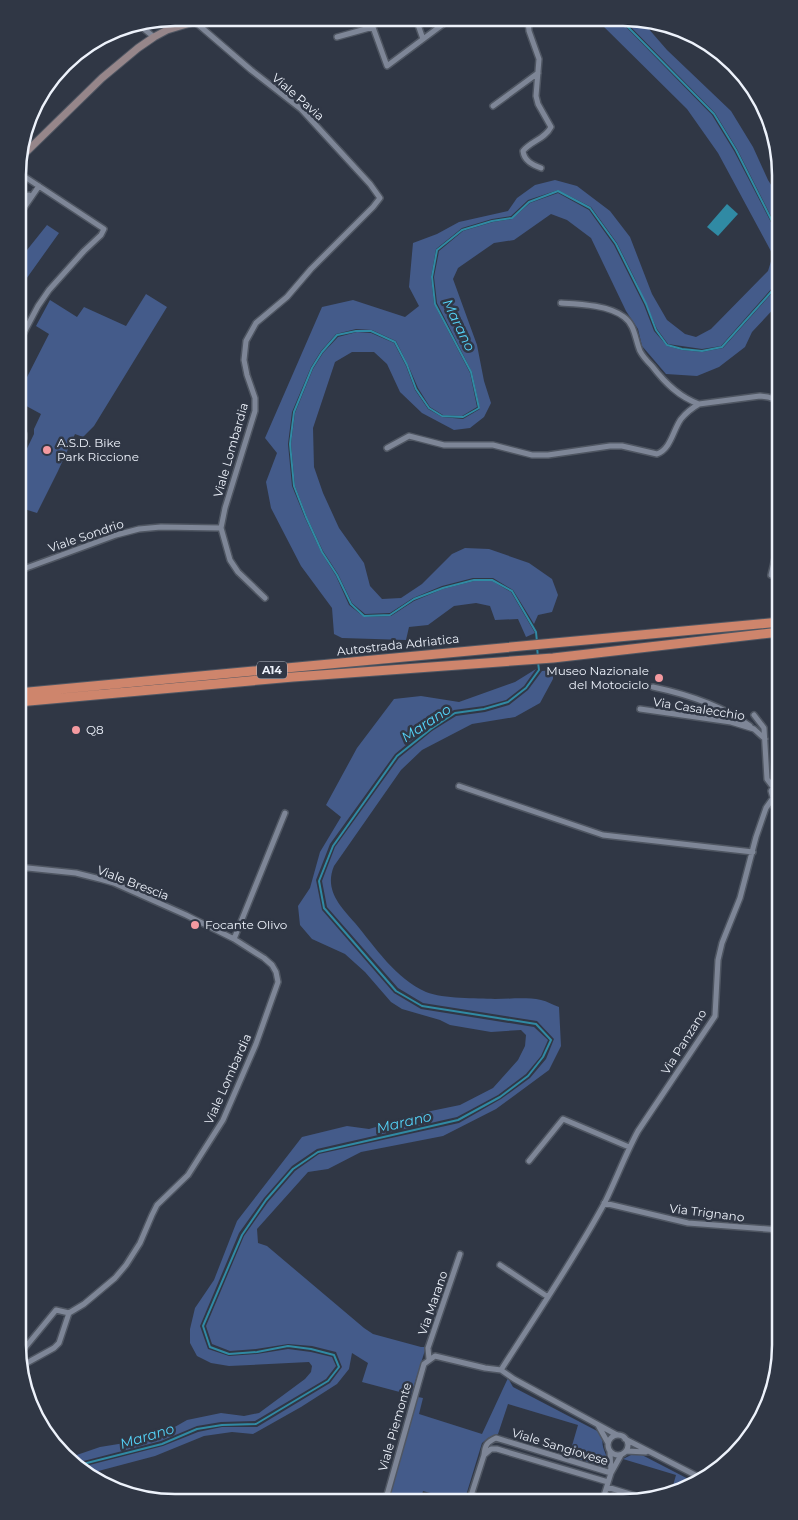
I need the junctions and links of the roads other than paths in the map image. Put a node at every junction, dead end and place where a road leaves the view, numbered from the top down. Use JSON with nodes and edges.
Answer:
{"nodes":[{"id":1,"x":179,"y":26,"type":"edge"},
{"id":2,"x":200,"y":26,"type":"edge"},
{"id":3,"x":418,"y":26,"type":"edge"},
{"id":4,"x":441,"y":26,"type":"edge"},
{"id":5,"x":529,"y":26,"type":"edge"},
{"id":6,"x":372,"y":27,"type":"joint"},
{"id":7,"x":145,"y":29,"type":"edge"},
{"id":8,"x":154,"y":36,"type":"junction"},
{"id":9,"x":337,"y":37,"type":"dead end"},
{"id":10,"x":423,"y":39,"type":"junction"},
{"id":11,"x":538,"y":74,"type":"junction"},
{"id":12,"x":493,"y":106,"type":"dead end"},
{"id":13,"x":29,"y":149,"type":"edge"},
{"id":14,"x":541,"y":168,"type":"dead end"},
{"id":15,"x":26,"y":178,"type":"edge"},
{"id":16,"x":39,"y":186,"type":"junction"},
{"id":17,"x":26,"y":197,"type":"edge"},
{"id":18,"x":31,"y":197,"type":"junction"},
{"id":19,"x":380,"y":198,"type":"joint"},
{"id":20,"x":26,"y":204,"type":"edge"},
{"id":21,"x":561,"y":303,"type":"dead end"},
{"id":22,"x":26,"y":329,"type":"edge"},
{"id":23,"x":772,"y":398,"type":"edge"},
{"id":24,"x":700,"y":404,"type":"junction"},
{"id":25,"x":387,"y":448,"type":"dead end"},
{"id":26,"x":221,"y":528,"type":"junction"},
{"id":27,"x":26,"y":568,"type":"edge"},
{"id":28,"x":265,"y":598,"type":"dead end"},
{"id":29,"x":772,"y":623,"type":"edge"},
{"id":30,"x":772,"y":633,"type":"edge"},
{"id":31,"x":653,"y":687,"type":"dead end"},
{"id":32,"x":26,"y":693,"type":"edge"},
{"id":33,"x":26,"y":701,"type":"edge"},
{"id":34,"x":640,"y":709,"type":"dead end"},
{"id":35,"x":754,"y":715,"type":"dead end"},
{"id":36,"x":754,"y":729,"type":"junction"},
{"id":37,"x":765,"y":739,"type":"junction"},
{"id":38,"x":771,"y":785,"type":"edge"},
{"id":39,"x":459,"y":786,"type":"dead end"},
{"id":40,"x":771,"y":800,"type":"edge"},
{"id":41,"x":285,"y":813,"type":"dead end"},
{"id":42,"x":752,"y":852,"type":"junction"},
{"id":43,"x":26,"y":868,"type":"edge"},
{"id":44,"x":234,"y":938,"type":"junction"},
{"id":45,"x":278,"y":982,"type":"joint"},
{"id":46,"x":629,"y":1147,"type":"junction"},
{"id":47,"x":529,"y":1161,"type":"dead end"},
{"id":48,"x":604,"y":1203,"type":"junction"},
{"id":49,"x":771,"y":1229,"type":"edge"},
{"id":50,"x":460,"y":1254,"type":"dead end"},
{"id":51,"x":500,"y":1265,"type":"dead end"},
{"id":52,"x":548,"y":1297,"type":"junction"},
{"id":53,"x":69,"y":1313,"type":"junction"},
{"id":54,"x":26,"y":1346,"type":"edge"},
{"id":55,"x":429,"y":1359,"type":"junction"},
{"id":56,"x":28,"y":1362,"type":"edge"},
{"id":57,"x":501,"y":1370,"type":"junction"},
{"id":58,"x":598,"y":1424,"type":"junction"},
{"id":59,"x":617,"y":1435,"type":"junction"},
{"id":60,"x":625,"y":1439,"type":"junction"},
{"id":61,"x":608,"y":1443,"type":"junction"},
{"id":62,"x":610,"y":1452,"type":"junction"},
{"id":63,"x":649,"y":1452,"type":"junction"},
{"id":64,"x":624,"y":1453,"type":"junction"},
{"id":65,"x":484,"y":1454,"type":"junction"},
{"id":66,"x":611,"y":1473,"type":"junction"},
{"id":67,"x":695,"y":1475,"type":"edge"},
{"id":68,"x":607,"y":1485,"type":"junction"},
{"id":69,"x":630,"y":1493,"type":"edge"},
{"id":70,"x":387,"y":1494,"type":"edge"},
{"id":71,"x":472,"y":1494,"type":"edge"},
{"id":72,"x":604,"y":1494,"type":"edge"}],
"edges":[{"from":1,"to":8,"type":"main road"},
{"from":2,"to":19,"type":"street","name":"Viale Pavia"},
{"from":3,"to":10,"type":"street"},
{"from":4,"to":10,"type":"street"},
{"from":5,"to":11,"type":"street"},
{"from":6,"to":9,"type":"street"},
{"from":6,"to":10,"type":"street"},
{"from":7,"to":8,"type":"street"},
{"from":8,"to":13,"type":"main road"},
{"from":11,"to":12,"type":"street"},
{"from":11,"to":14,"type":"street"},
{"from":15,"to":16,"type":"street"},
{"from":16,"to":18,"type":"street"},
{"from":16,"to":22,"type":"street"},
{"from":17,"to":18,"type":"street"},
{"from":18,"to":20,"type":"street"},
{"from":19,"to":26,"type":"street","name":"Viale Lombardia"},
{"from":21,"to":24,"type":"street"},
{"from":23,"to":24,"type":"street"},
{"from":24,"to":25,"type":"street"},
{"from":26,"to":27,"type":"street","name":"Viale Sondrio"},
{"from":26,"to":28,"type":"street","name":"Viale Lombardia"},
{"from":29,"to":32,"type":"highway","name":"Autostrada Adriatica","number":"A14"},
{"from":30,"to":33,"type":"highway","name":"Autostrada Adriatica","number":"A14"},
{"from":31,"to":36,"type":"street","name":"Via Casalecchio"},
{"from":34,"to":36,"type":"street","name":"Via Casalecchio"},
{"from":35,"to":37,"type":"street","name":"Via Casalecchio"},
{"from":36,"to":37,"type":"street","name":"Via Casalecchio"},
{"from":37,"to":38,"type":"street","name":"Via Casalecchio"},
{"from":39,"to":42,"type":"street"},
{"from":40,"to":42,"type":"street","name":"Via Panzano"},
{"from":41,"to":44,"type":"street"},
{"from":42,"to":46,"type":"street","name":"Via Panzano"},
{"from":43,"to":44,"type":"street","name":"Viale Brescia"},
{"from":44,"to":45,"type":"street","name":"Viale Brescia"},
{"from":45,"to":53,"type":"street","name":"Viale Lombardia"},
{"from":46,"to":47,"type":"street"},
{"from":46,"to":48,"type":"street","name":"Via Panzano"},
{"from":48,"to":49,"type":"street","name":"Via Trignano"},
{"from":48,"to":52,"type":"street","name":"Via Panzano"},
{"from":50,"to":55,"type":"street","name":"Via Marano"},
{"from":51,"to":52,"type":"street"},
{"from":52,"to":57,"type":"street","name":"Via Panzano"},
{"from":53,"to":54,"type":"street","name":"Viale Lombardia"},
{"from":53,"to":56,"type":"street"},
{"from":55,"to":57,"type":"street"},
{"from":55,"to":70,"type":"street","name":"Viale Piemonte"},
{"from":57,"to":58,"type":"street"},
{"from":58,"to":59,"type":"street"},
{"from":58,"to":61,"type":"street"},
{"from":59,"to":60,"type":"street"},
{"from":59,"to":61,"type":"street"},
{"from":60,"to":63,"type":"street"},
{"from":60,"to":64,"type":"street"},
{"from":61,"to":62,"type":"street"},
{"from":62,"to":64,"type":"street"},
{"from":62,"to":66,"type":"street"},
{"from":63,"to":64,"type":"street"},
{"from":63,"to":67,"type":"street"},
{"from":64,"to":66,"type":"street"},
{"from":65,"to":66,"type":"street","name":"Viale Sangiovese"},
{"from":65,"to":68,"type":"street","name":"Viale Sangiovese"},
{"from":65,"to":71,"type":"street","name":"Viale Sangiovese"},
{"from":66,"to":68,"type":"street"},
{"from":68,"to":69,"type":"street","name":"Viale Sangiovese"},
{"from":68,"to":72,"type":"street"}]}
